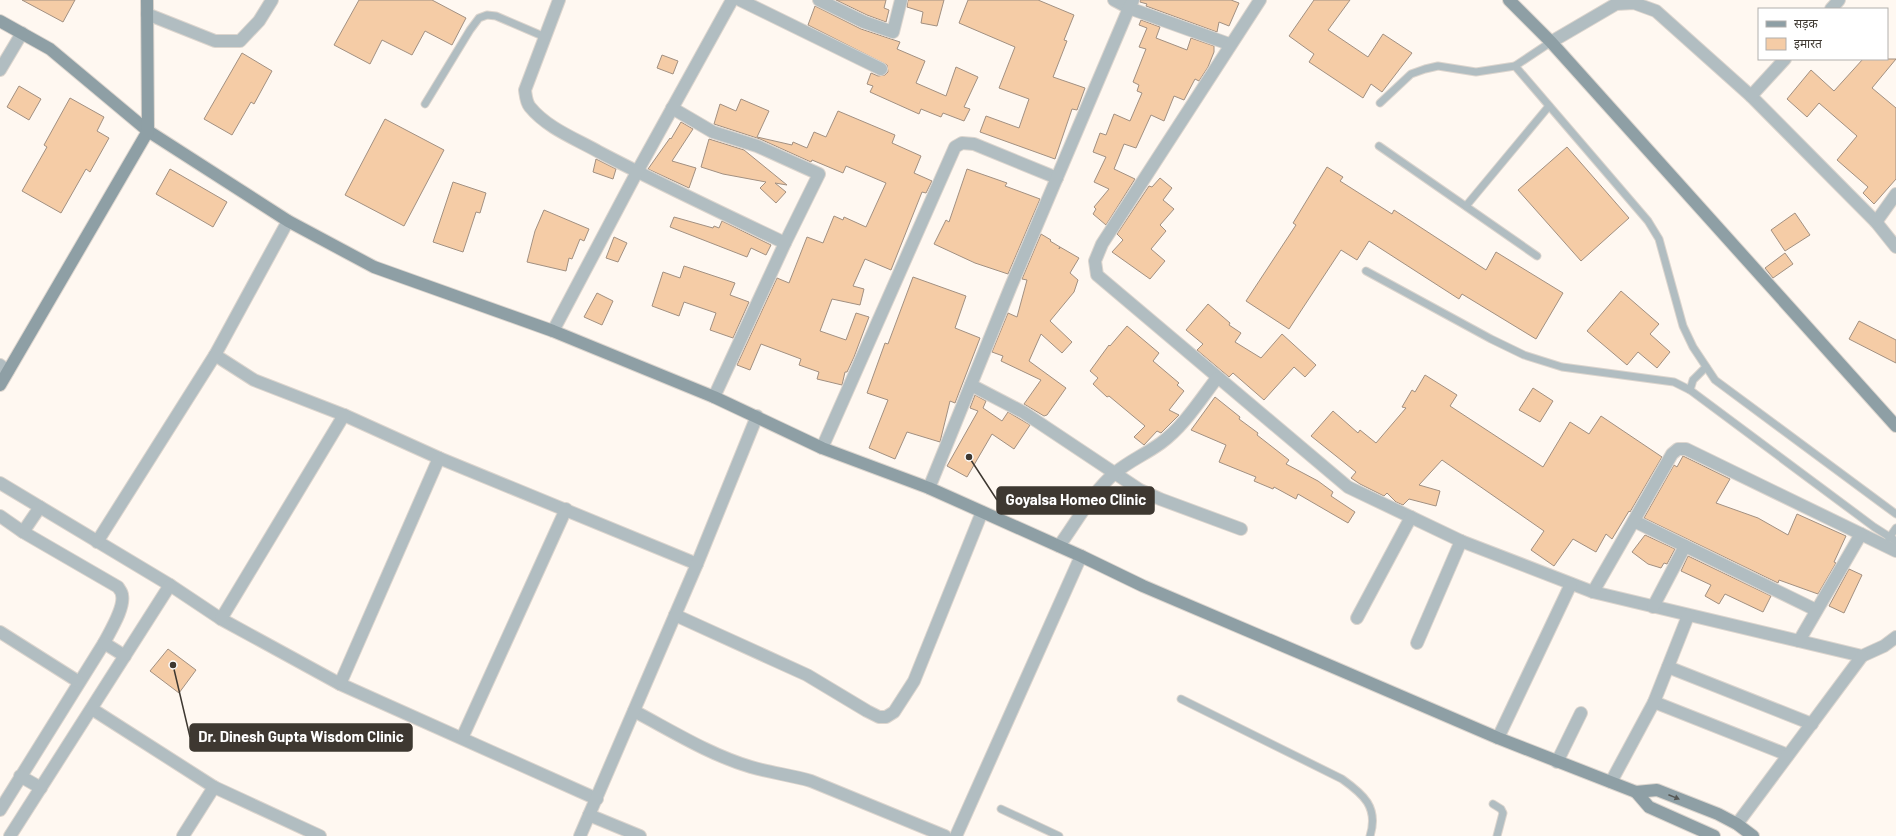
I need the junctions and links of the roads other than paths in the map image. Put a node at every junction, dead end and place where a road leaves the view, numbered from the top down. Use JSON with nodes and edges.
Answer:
{"nodes":[{"id":1,"x":147,"y":0,"type":"edge"},
{"id":2,"x":272,"y":0,"type":"edge"},
{"id":3,"x":559,"y":0,"type":"edge"},
{"id":4,"x":732,"y":0,"type":"edge"},
{"id":5,"x":740,"y":0,"type":"edge"},
{"id":6,"x":819,"y":0,"type":"edge"},
{"id":7,"x":901,"y":0,"type":"edge"},
{"id":8,"x":1114,"y":0,"type":"edge"},
{"id":9,"x":1260,"y":0,"type":"edge"},
{"id":10,"x":1509,"y":0,"type":"edge"},
{"id":11,"x":1839,"y":0,"type":"edge"},
{"id":12,"x":1634,"y":2,"type":"edge"},
{"id":13,"x":1131,"y":4,"type":"edge"},
{"id":14,"x":1832,"y":8,"type":"edge"},
{"id":15,"x":147,"y":14,"type":"junction"},
{"id":16,"x":0,"y":20,"type":"edge"},
{"id":17,"x":22,"y":33,"type":"junction"},
{"id":18,"x":545,"y":37,"type":"junction"},
{"id":19,"x":1551,"y":42,"type":"junction"},
{"id":20,"x":1230,"y":44,"type":"junction"},
{"id":21,"x":1784,"y":60,"type":"edge"},
{"id":22,"x":1515,"y":66,"type":"junction"},
{"id":23,"x":881,"y":69,"type":"dead end"},
{"id":24,"x":0,"y":70,"type":"edge"},
{"id":25,"x":1751,"y":96,"type":"junction"},
{"id":26,"x":1380,"y":103,"type":"dead end"},
{"id":27,"x":424,"y":104,"type":"dead end"},
{"id":28,"x":1549,"y":106,"type":"junction"},
{"id":29,"x":672,"y":108,"type":"junction"},
{"id":30,"x":148,"y":131,"type":"junction"},
{"id":31,"x":1379,"y":146,"type":"dead end"},
{"id":32,"x":637,"y":172,"type":"junction"},
{"id":33,"x":1057,"y":178,"type":"junction"},
{"id":34,"x":1896,"y":194,"type":"edge"},
{"id":35,"x":1466,"y":206,"type":"junction"},
{"id":36,"x":288,"y":221,"type":"junction"},
{"id":37,"x":1876,"y":222,"type":"junction"},
{"id":38,"x":784,"y":243,"type":"junction"},
{"id":39,"x":1896,"y":247,"type":"edge"},
{"id":40,"x":1537,"y":256,"type":"dead end"},
{"id":41,"x":1366,"y":271,"type":"dead end"},
{"id":42,"x":553,"y":331,"type":"junction"},
{"id":43,"x":215,"y":355,"type":"junction"},
{"id":44,"x":1706,"y":367,"type":"junction"},
{"id":45,"x":4,"y":368,"type":"edge"},
{"id":46,"x":1217,"y":378,"type":"junction"},
{"id":47,"x":0,"y":385,"type":"edge"},
{"id":48,"x":971,"y":385,"type":"junction"},
{"id":49,"x":1690,"y":390,"type":"junction"},
{"id":50,"x":714,"y":397,"type":"junction"},
{"id":51,"x":344,"y":415,"type":"junction"},
{"id":52,"x":756,"y":416,"type":"junction"},
{"id":53,"x":1896,"y":426,"type":"edge"},
{"id":54,"x":822,"y":448,"type":"junction"},
{"id":55,"x":439,"y":458,"type":"junction"},
{"id":56,"x":1114,"y":473,"type":"junction"},
{"id":57,"x":0,"y":483,"type":"edge"},
{"id":58,"x":929,"y":488,"type":"junction"},
{"id":59,"x":40,"y":507,"type":"junction"},
{"id":60,"x":566,"y":509,"type":"junction"},
{"id":61,"x":982,"y":512,"type":"junction"},
{"id":62,"x":1896,"y":514,"type":"edge"},
{"id":63,"x":0,"y":516,"type":"edge"},
{"id":64,"x":1411,"y":517,"type":"junction"},
{"id":65,"x":1634,"y":521,"type":"junction"},
{"id":66,"x":1896,"y":528,"type":"edge"},
{"id":67,"x":1241,"y":529,"type":"dead end"},
{"id":68,"x":23,"y":532,"type":"junction"},
{"id":69,"x":1860,"y":534,"type":"junction"},
{"id":70,"x":1889,"y":538,"type":"junction"},
{"id":71,"x":1461,"y":541,"type":"junction"},
{"id":72,"x":1896,"y":541,"type":"edge"},
{"id":73,"x":97,"y":542,"type":"junction"},
{"id":74,"x":1059,"y":546,"type":"junction"},
{"id":75,"x":1686,"y":546,"type":"junction"},
{"id":76,"x":1896,"y":551,"type":"edge"},
{"id":77,"x":1081,"y":556,"type":"junction"},
{"id":78,"x":697,"y":564,"type":"junction"},
{"id":79,"x":1572,"y":584,"type":"junction"},
{"id":80,"x":170,"y":585,"type":"junction"},
{"id":81,"x":1593,"y":592,"type":"junction"},
{"id":82,"x":1653,"y":607,"type":"junction"},
{"id":83,"x":1816,"y":610,"type":"junction"},
{"id":84,"x":676,"y":615,"type":"junction"},
{"id":85,"x":1688,"y":616,"type":"junction"},
{"id":86,"x":221,"y":618,"type":"junction"},
{"id":87,"x":1357,"y":618,"type":"dead end"},
{"id":88,"x":1896,"y":637,"type":"edge"},
{"id":89,"x":2,"y":638,"type":"edge"},
{"id":90,"x":1798,"y":641,"type":"junction"},
{"id":91,"x":104,"y":643,"type":"junction"},
{"id":92,"x":1417,"y":643,"type":"dead end"},
{"id":93,"x":125,"y":656,"type":"junction"},
{"id":94,"x":1862,"y":656,"type":"junction"},
{"id":95,"x":1668,"y":666,"type":"junction"},
{"id":96,"x":79,"y":682,"type":"junction"},
{"id":97,"x":340,"y":684,"type":"junction"},
{"id":98,"x":1182,"y":699,"type":"dead end"},
{"id":99,"x":1654,"y":702,"type":"junction"},
{"id":100,"x":92,"y":709,"type":"junction"},
{"id":101,"x":634,"y":711,"type":"junction"},
{"id":102,"x":1581,"y":713,"type":"dead end"},
{"id":103,"x":1812,"y":724,"type":"junction"},
{"id":104,"x":462,"y":738,"type":"junction"},
{"id":105,"x":1498,"y":738,"type":"junction"},
{"id":106,"x":1788,"y":755,"type":"junction"},
{"id":107,"x":1557,"y":762,"type":"junction"},
{"id":108,"x":20,"y":776,"type":"junction"},
{"id":109,"x":1611,"y":782,"type":"junction"},
{"id":110,"x":214,"y":787,"type":"junction"},
{"id":111,"x":41,"y":788,"type":"junction"},
{"id":112,"x":1636,"y":792,"type":"junction"},
{"id":113,"x":597,"y":799,"type":"junction"},
{"id":114,"x":1493,"y":804,"type":"dead end"},
{"id":115,"x":1001,"y":809,"type":"dead end"},
{"id":116,"x":0,"y":810,"type":"edge"},
{"id":117,"x":1718,"y":814,"type":"junction"},
{"id":118,"x":589,"y":815,"type":"junction"},
{"id":119,"x":1737,"y":824,"type":"junction"},
{"id":120,"x":1712,"y":835,"type":"edge"},
{"id":121,"x":10,"y":836,"type":"edge"},
{"id":122,"x":183,"y":836,"type":"edge"},
{"id":123,"x":320,"y":836,"type":"edge"},
{"id":124,"x":580,"y":836,"type":"edge"},
{"id":125,"x":640,"y":836,"type":"edge"},
{"id":126,"x":945,"y":836,"type":"edge"},
{"id":127,"x":956,"y":836,"type":"edge"},
{"id":128,"x":1059,"y":836,"type":"edge"},
{"id":129,"x":1370,"y":836,"type":"edge"},
{"id":130,"x":1497,"y":836,"type":"edge"},
{"id":131,"x":1753,"y":836,"type":"edge"}],
"edges":[{"from":1,"to":15,"type":"street"},
{"from":2,"to":15,"type":"street"},
{"from":3,"to":18,"type":"street"},
{"from":4,"to":29,"type":"street"},
{"from":5,"to":23,"type":"street"},
{"from":6,"to":7,"type":"street"},
{"from":8,"to":13,"type":"street"},
{"from":9,"to":20,"type":"street"},
{"from":10,"to":19,"type":"street"},
{"from":11,"to":14,"type":"street"},
{"from":12,"to":19,"type":"street"},
{"from":12,"to":25,"type":"street"},
{"from":13,"to":20,"type":"street"},
{"from":13,"to":33,"type":"street"},
{"from":15,"to":30,"type":"street"},
{"from":16,"to":17,"type":"street"},
{"from":17,"to":24,"type":"street"},
{"from":17,"to":30,"type":"street"},
{"from":18,"to":27,"type":"lane"},
{"from":18,"to":32,"type":"street"},
{"from":19,"to":22,"type":"lane"},
{"from":19,"to":53,"type":"street"},
{"from":20,"to":46,"type":"street"},
{"from":21,"to":25,"type":"street"},
{"from":22,"to":26,"type":"lane"},
{"from":22,"to":28,"type":"lane"},
{"from":25,"to":37,"type":"street"},
{"from":28,"to":35,"type":"lane"},
{"from":28,"to":44,"type":"lane"},
{"from":29,"to":32,"type":"street"},
{"from":29,"to":38,"type":"street"},
{"from":30,"to":36,"type":"street"},
{"from":30,"to":45,"type":"street"},
{"from":31,"to":35,"type":"lane"},
{"from":32,"to":38,"type":"street"},
{"from":32,"to":42,"type":"street"},
{"from":33,"to":48,"type":"street"},
{"from":33,"to":54,"type":"street"},
{"from":34,"to":37,"type":"street"},
{"from":35,"to":40,"type":"lane"},
{"from":36,"to":42,"type":"street"},
{"from":36,"to":43,"type":"street"},
{"from":37,"to":39,"type":"street"},
{"from":38,"to":50,"type":"street"},
{"from":41,"to":49,"type":"lane"},
{"from":42,"to":50,"type":"street"},
{"from":43,"to":51,"type":"street"},
{"from":43,"to":73,"type":"street"},
{"from":44,"to":49,"type":"lane"},
{"from":44,"to":62,"type":"lane"},
{"from":45,"to":47,"type":"street"},
{"from":46,"to":56,"type":"street"},
{"from":46,"to":64,"type":"street"},
{"from":48,"to":56,"type":"street"},
{"from":48,"to":58,"type":"street"},
{"from":49,"to":70,"type":"lane"},
{"from":50,"to":52,"type":"street"},
{"from":51,"to":55,"type":"street"},
{"from":51,"to":86,"type":"street"},
{"from":52,"to":54,"type":"street"},
{"from":52,"to":78,"type":"street"},
{"from":54,"to":58,"type":"street"},
{"from":55,"to":60,"type":"street"},
{"from":55,"to":97,"type":"street"},
{"from":56,"to":67,"type":"street"},
{"from":56,"to":74,"type":"street"},
{"from":57,"to":59,"type":"street"},
{"from":58,"to":61,"type":"street"},
{"from":59,"to":68,"type":"street"},
{"from":59,"to":73,"type":"street"},
{"from":60,"to":78,"type":"street"},
{"from":60,"to":104,"type":"street"},
{"from":61,"to":74,"type":"street"},
{"from":61,"to":84,"type":"street"},
{"from":63,"to":68,"type":"street"},
{"from":64,"to":71,"type":"street"},
{"from":64,"to":87,"type":"street"},
{"from":65,"to":69,"type":"street"},
{"from":65,"to":75,"type":"street"},
{"from":65,"to":81,"type":"street"},
{"from":66,"to":70,"type":"lane"},
{"from":68,"to":91,"type":"street"},
{"from":69,"to":76,"type":"street"},
{"from":69,"to":83,"type":"street"},
{"from":70,"to":72,"type":"lane"},
{"from":71,"to":79,"type":"street"},
{"from":71,"to":92,"type":"street"},
{"from":73,"to":80,"type":"street"},
{"from":74,"to":77,"type":"street"},
{"from":75,"to":82,"type":"street"},
{"from":75,"to":83,"type":"street"},
{"from":77,"to":105,"type":"street"},
{"from":77,"to":127,"type":"street"},
{"from":78,"to":84,"type":"street"},
{"from":79,"to":81,"type":"street"},
{"from":79,"to":105,"type":"street"},
{"from":80,"to":86,"type":"street"},
{"from":80,"to":93,"type":"street"},
{"from":81,"to":82,"type":"street"},
{"from":82,"to":85,"type":"street"},
{"from":83,"to":90,"type":"street"},
{"from":84,"to":101,"type":"street"},
{"from":85,"to":90,"type":"street"},
{"from":85,"to":95,"type":"street"},
{"from":86,"to":97,"type":"street"},
{"from":88,"to":94,"type":"street"},
{"from":89,"to":96,"type":"street"},
{"from":90,"to":94,"type":"street"},
{"from":91,"to":93,"type":"street"},
{"from":91,"to":96,"type":"street"},
{"from":93,"to":100,"type":"street"},
{"from":94,"to":103,"type":"street"},
{"from":95,"to":99,"type":"street"},
{"from":95,"to":103,"type":"street"},
{"from":96,"to":108,"type":"street"},
{"from":97,"to":104,"type":"street"},
{"from":98,"to":129,"type":"lane"},
{"from":99,"to":106,"type":"street"},
{"from":99,"to":109,"type":"street"},
{"from":100,"to":110,"type":"street"},
{"from":100,"to":111,"type":"street"},
{"from":101,"to":113,"type":"street"},
{"from":101,"to":126,"type":"street"},
{"from":102,"to":107,"type":"street"},
{"from":103,"to":106,"type":"street"},
{"from":104,"to":113,"type":"street"},
{"from":105,"to":107,"type":"street"},
{"from":106,"to":119,"type":"street"},
{"from":107,"to":109,"type":"street"},
{"from":108,"to":111,"type":"street"},
{"from":108,"to":116,"type":"street"},
{"from":109,"to":112,"type":"street"},
{"from":110,"to":122,"type":"street"},
{"from":110,"to":123,"type":"street"},
{"from":111,"to":121,"type":"street"},
{"from":112,"to":117,"type":"street","one_way":true},
{"from":112,"to":120,"type":"street"},
{"from":113,"to":118,"type":"street"},
{"from":114,"to":130,"type":"lane"},
{"from":115,"to":128,"type":"lane"},
{"from":117,"to":119,"type":"street"},
{"from":117,"to":120,"type":"street"},
{"from":118,"to":124,"type":"street"},
{"from":118,"to":125,"type":"street"},
{"from":119,"to":131,"type":"street"}]}
